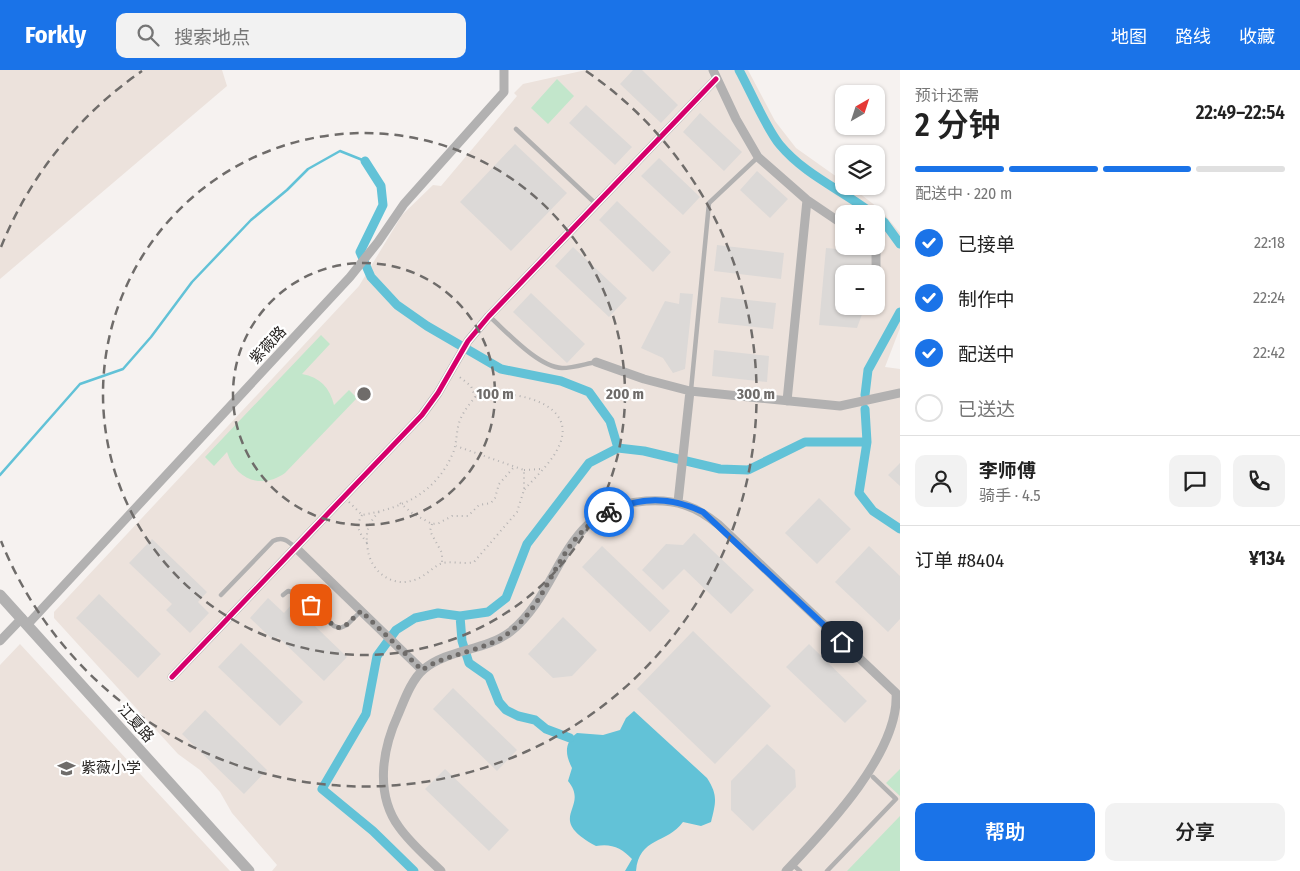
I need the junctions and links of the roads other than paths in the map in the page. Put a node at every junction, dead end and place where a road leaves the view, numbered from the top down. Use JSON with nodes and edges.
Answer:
{"nodes":[{"id":1,"x":504,"y":70,"type":"edge"},
{"id":2,"x":714,"y":74,"type":"edge"},
{"id":3,"x":516,"y":129,"type":"dead end"},
{"id":4,"x":758,"y":156,"type":"junction"},
{"id":5,"x":807,"y":200,"type":"junction"},
{"id":6,"x":596,"y":204,"type":"junction"},
{"id":7,"x":835,"y":219,"type":"edge"},
{"id":8,"x":490,"y":316,"type":"junction"},
{"id":9,"x":596,"y":362,"type":"joint"},
{"id":10,"x":690,"y":391,"type":"junction"},
{"id":11,"x":900,"y":393,"type":"edge"},
{"id":12,"x":787,"y":401,"type":"junction"},
{"id":13,"x":678,"y":502,"type":"junction"},
{"id":14,"x":296,"y":548,"type":"junction"},
{"id":15,"x":0,"y":595,"type":"edge"},
{"id":16,"x":221,"y":595,"type":"dead end"},
{"id":17,"x":283,"y":595,"type":"dead end"},
{"id":18,"x":361,"y":611,"type":"junction"},
{"id":19,"x":25,"y":621,"type":"junction"},
{"id":20,"x":0,"y":641,"type":"edge"},
{"id":21,"x":422,"y":670,"type":"junction"},
{"id":22,"x":172,"y":677,"type":"dead end"},
{"id":23,"x":898,"y":691,"type":"edge"},
{"id":24,"x":873,"y":777,"type":"junction"},
{"id":25,"x":789,"y":868,"type":"edge"},
{"id":26,"x":249,"y":871,"type":"edge"},
{"id":27,"x":441,"y":871,"type":"edge"},
{"id":28,"x":800,"y":871,"type":"edge"},
{"id":29,"x":827,"y":871,"type":"edge"}],
"edges":[{"from":1,"to":19,"type":"street","name":"紫薇路"},
{"from":2,"to":4,"type":"street"},
{"from":2,"to":6,"type":"street"},
{"from":3,"to":6,"type":"lane"},
{"from":4,"to":5,"type":"street"},
{"from":4,"to":10,"type":"lane"},
{"from":5,"to":7,"type":"street"},
{"from":5,"to":12,"type":"street"},
{"from":6,"to":8,"type":"street"},
{"from":8,"to":9,"type":"lane"},
{"from":8,"to":14,"type":"street"},
{"from":9,"to":10,"type":"street"},
{"from":10,"to":12,"type":"street"},
{"from":10,"to":13,"type":"street"},
{"from":11,"to":12,"type":"street"},
{"from":13,"to":21,"type":"street"},
{"from":13,"to":23,"type":"street"},
{"from":14,"to":16,"type":"lane"},
{"from":14,"to":18,"type":"street"},
{"from":14,"to":22,"type":"street"},
{"from":15,"to":19,"type":"street","name":"江夏路"},
{"from":17,"to":18,"type":"lane"},
{"from":18,"to":21,"type":"street"},
{"from":19,"to":20,"type":"street","name":"紫薇路"},
{"from":19,"to":26,"type":"street","name":"江夏路"},
{"from":21,"to":27,"type":"street"},
{"from":23,"to":24,"type":"street"},
{"from":24,"to":25,"type":"street"},
{"from":24,"to":29,"type":"lane"},
{"from":25,"to":28,"type":"lane"}]}
